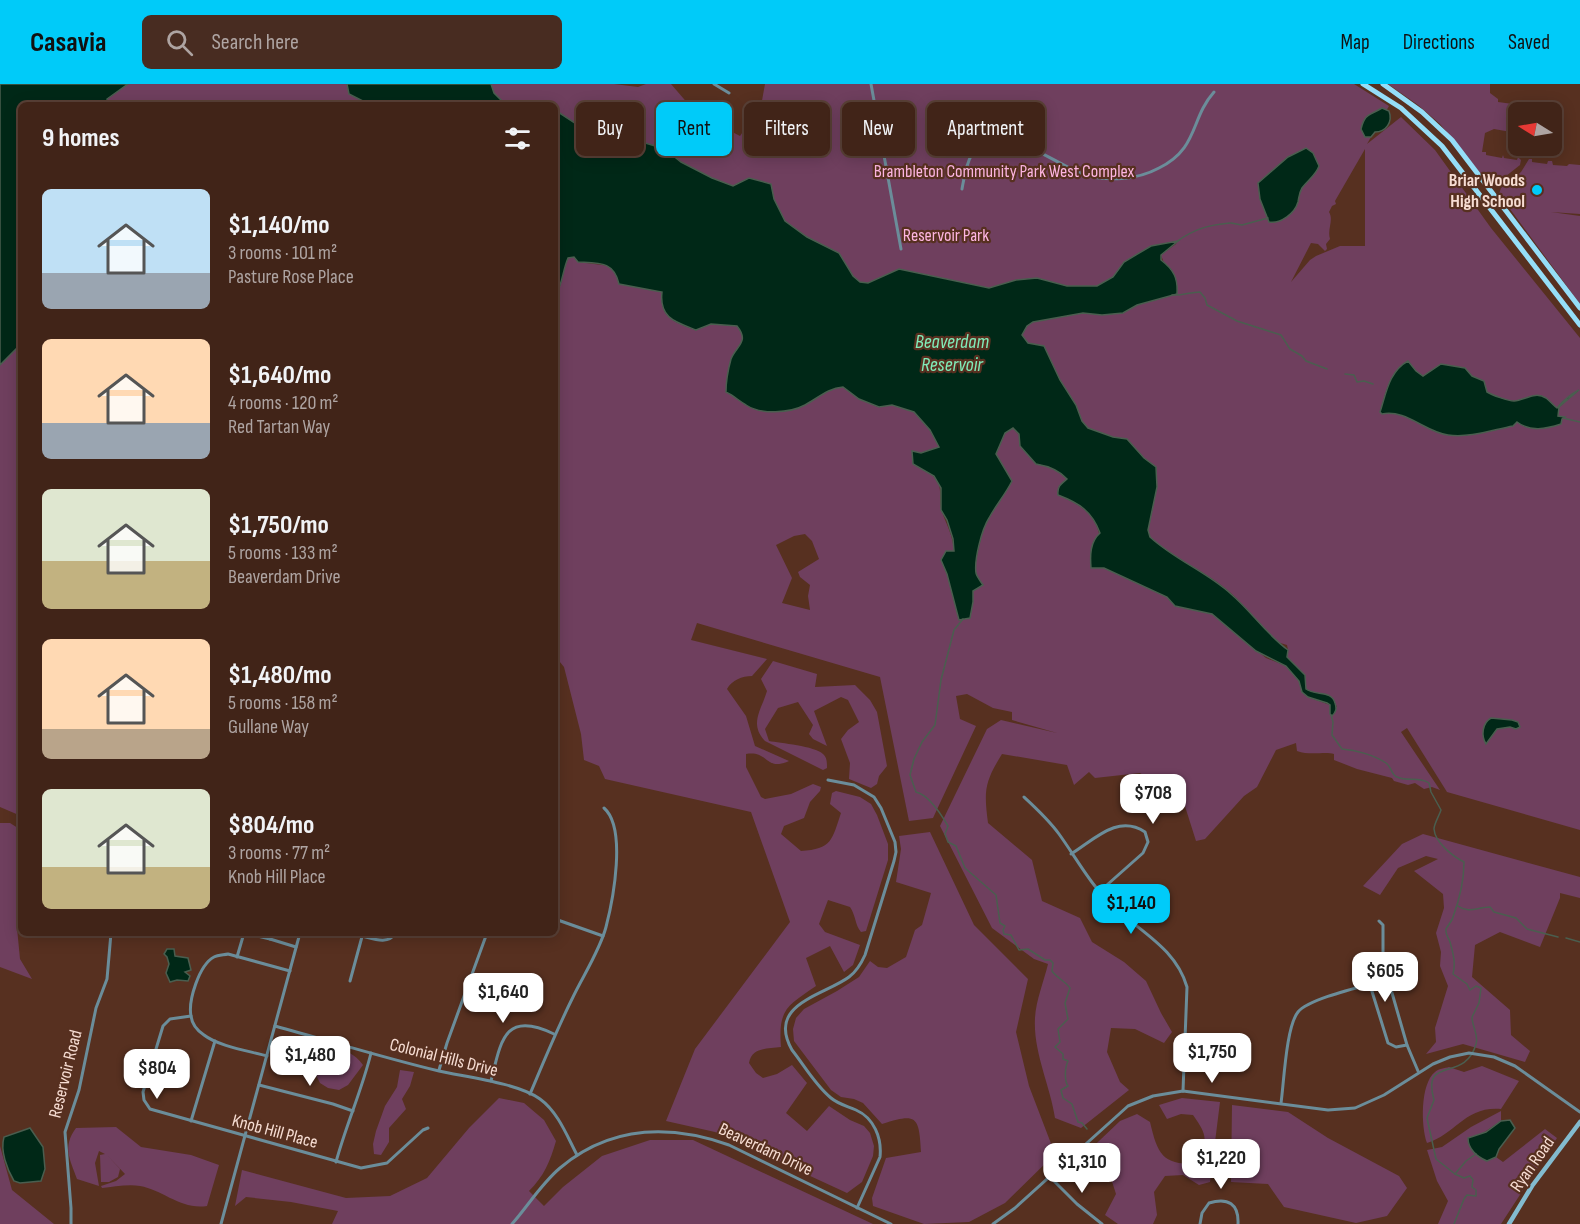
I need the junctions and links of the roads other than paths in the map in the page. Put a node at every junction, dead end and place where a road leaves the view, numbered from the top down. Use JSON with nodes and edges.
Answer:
{"nodes":[{"id":1,"x":714,"y":84,"type":"edge"},
{"id":2,"x":871,"y":84,"type":"edge"},
{"id":3,"x":1363,"y":84,"type":"edge"},
{"id":4,"x":1383,"y":84,"type":"edge"},
{"id":5,"x":1214,"y":92,"type":"dead end"},
{"id":6,"x":729,"y":93,"type":"dead end"},
{"id":7,"x":962,"y":189,"type":"dead end"},
{"id":8,"x":901,"y":249,"type":"dead end"},
{"id":9,"x":1580,"y":308,"type":"edge"},
{"id":10,"x":1580,"y":325,"type":"edge"},
{"id":11,"x":828,"y":780,"type":"dead end"},
{"id":12,"x":1024,"y":797,"type":"dead end"},
{"id":13,"x":604,"y":808,"type":"dead end"},
{"id":14,"x":1071,"y":854,"type":"junction"},
{"id":15,"x":1099,"y":892,"type":"junction"},
{"id":16,"x":558,"y":920,"type":"edge"},
{"id":17,"x":1379,"y":921,"type":"dead end"},
{"id":18,"x":111,"y":936,"type":"edge"},
{"id":19,"x":243,"y":936,"type":"edge"},
{"id":20,"x":257,"y":936,"type":"edge"},
{"id":21,"x":272,"y":936,"type":"edge"},
{"id":22,"x":299,"y":936,"type":"edge"},
{"id":23,"x":362,"y":936,"type":"edge"},
{"id":24,"x":370,"y":936,"type":"edge"},
{"id":25,"x":394,"y":936,"type":"edge"},
{"id":26,"x":486,"y":936,"type":"edge"},
{"id":27,"x":603,"y":936,"type":"junction"},
{"id":28,"x":270,"y":939,"type":"junction"},
{"id":29,"x":296,"y":947,"type":"junction"},
{"id":30,"x":237,"y":957,"type":"junction"},
{"id":31,"x":290,"y":971,"type":"junction"},
{"id":32,"x":1388,"y":980,"type":"junction"},
{"id":33,"x":350,"y":981,"type":"dead end"},
{"id":34,"x":1370,"y":984,"type":"junction"},
{"id":35,"x":191,"y":1016,"type":"junction"},
{"id":36,"x":275,"y":1026,"type":"junction"},
{"id":37,"x":554,"y":1034,"type":"junction"},
{"id":38,"x":214,"y":1041,"type":"junction"},
{"id":39,"x":1407,"y":1045,"type":"junction"},
{"id":40,"x":372,"y":1053,"type":"junction"},
{"id":41,"x":267,"y":1056,"type":"junction"},
{"id":42,"x":439,"y":1071,"type":"junction"},
{"id":43,"x":1419,"y":1071,"type":"junction"},
{"id":44,"x":491,"y":1081,"type":"junction"},
{"id":45,"x":259,"y":1085,"type":"junction"},
{"id":46,"x":1184,"y":1091,"type":"junction"},
{"id":47,"x":530,"y":1094,"type":"junction"},
{"id":48,"x":1281,"y":1103,"type":"junction"},
{"id":49,"x":353,"y":1111,"type":"junction"},
{"id":50,"x":1580,"y":1112,"type":"edge"},
{"id":51,"x":191,"y":1121,"type":"junction"},
{"id":52,"x":1580,"y":1122,"type":"edge"},
{"id":53,"x":428,"y":1128,"type":"dead end"},
{"id":54,"x":244,"y":1136,"type":"junction"},
{"id":55,"x":577,"y":1155,"type":"junction"},
{"id":56,"x":336,"y":1162,"type":"junction"},
{"id":57,"x":1050,"y":1177,"type":"junction"},
{"id":58,"x":857,"y":1208,"type":"junction"},
{"id":59,"x":70,"y":1224,"type":"edge"},
{"id":60,"x":221,"y":1224,"type":"edge"},
{"id":61,"x":512,"y":1224,"type":"edge"},
{"id":62,"x":891,"y":1224,"type":"edge"},
{"id":63,"x":993,"y":1224,"type":"edge"},
{"id":64,"x":1102,"y":1224,"type":"edge"},
{"id":65,"x":1200,"y":1224,"type":"edge"},
{"id":66,"x":1238,"y":1224,"type":"edge"},
{"id":67,"x":1509,"y":1224,"type":"edge"}],
"edges":[{"from":1,"to":6,"type":"street"},
{"from":2,"to":8,"type":"street"},
{"from":3,"to":10,"type":"main road"},
{"from":4,"to":9,"type":"main road"},
{"from":5,"to":7,"type":"street"},
{"from":11,"to":58,"type":"street"},
{"from":12,"to":14,"type":"street"},
{"from":13,"to":27,"type":"street"},
{"from":14,"to":15,"type":"street"},
{"from":14,"to":15,"type":"street"},
{"from":15,"to":46,"type":"street"},
{"from":16,"to":27,"type":"street"},
{"from":17,"to":32,"type":"street"},
{"from":18,"to":59,"type":"street","name":"Reservoir Road"},
{"from":19,"to":30,"type":"street"},
{"from":20,"to":28,"type":"street"},
{"from":21,"to":28,"type":"street"},
{"from":22,"to":29,"type":"street"},
{"from":23,"to":33,"type":"street"},
{"from":24,"to":25,"type":"street"},
{"from":26,"to":42,"type":"street"},
{"from":27,"to":37,"type":"street"},
{"from":28,"to":29,"type":"street"},
{"from":29,"to":31,"type":"street"},
{"from":30,"to":31,"type":"street"},
{"from":30,"to":35,"type":"street"},
{"from":31,"to":36,"type":"street"},
{"from":32,"to":34,"type":"street"},
{"from":32,"to":39,"type":"street"},
{"from":34,"to":39,"type":"street"},
{"from":34,"to":48,"type":"street"},
{"from":35,"to":38,"type":"street"},
{"from":35,"to":51,"type":"street","name":"Knob Hill Place"},
{"from":36,"to":40,"type":"street","name":"Colonial Hills Drive"},
{"from":36,"to":41,"type":"street"},
{"from":37,"to":44,"type":"street"},
{"from":37,"to":47,"type":"street"},
{"from":38,"to":41,"type":"street"},
{"from":38,"to":51,"type":"street"},
{"from":39,"to":43,"type":"street"},
{"from":40,"to":42,"type":"street","name":"Colonial Hills Drive"},
{"from":40,"to":49,"type":"street"},
{"from":41,"to":45,"type":"street"},
{"from":42,"to":44,"type":"street","name":"Colonial Hills Drive"},
{"from":43,"to":48,"type":"street"},
{"from":43,"to":50,"type":"street"},
{"from":44,"to":47,"type":"street","name":"Colonial Hills Drive"},
{"from":45,"to":49,"type":"street"},
{"from":45,"to":54,"type":"street"},
{"from":46,"to":48,"type":"street"},
{"from":46,"to":57,"type":"street"},
{"from":47,"to":55,"type":"street","name":"Colonial Hills Drive"},
{"from":49,"to":56,"type":"street"},
{"from":51,"to":54,"type":"street","name":"Knob Hill Place"},
{"from":52,"to":67,"type":"main road","name":"Ryan Road"},
{"from":53,"to":56,"type":"street","name":"Knob Hill Place"},
{"from":54,"to":56,"type":"street","name":"Knob Hill Place"},
{"from":54,"to":60,"type":"street"},
{"from":55,"to":58,"type":"street","name":"Beaverdam Drive"},
{"from":55,"to":61,"type":"street","name":"Beaverdam Drive"},
{"from":57,"to":63,"type":"street"},
{"from":57,"to":64,"type":"street"},
{"from":58,"to":62,"type":"street","name":"Beaverdam Drive"},
{"from":65,"to":66,"type":"street"}]}
